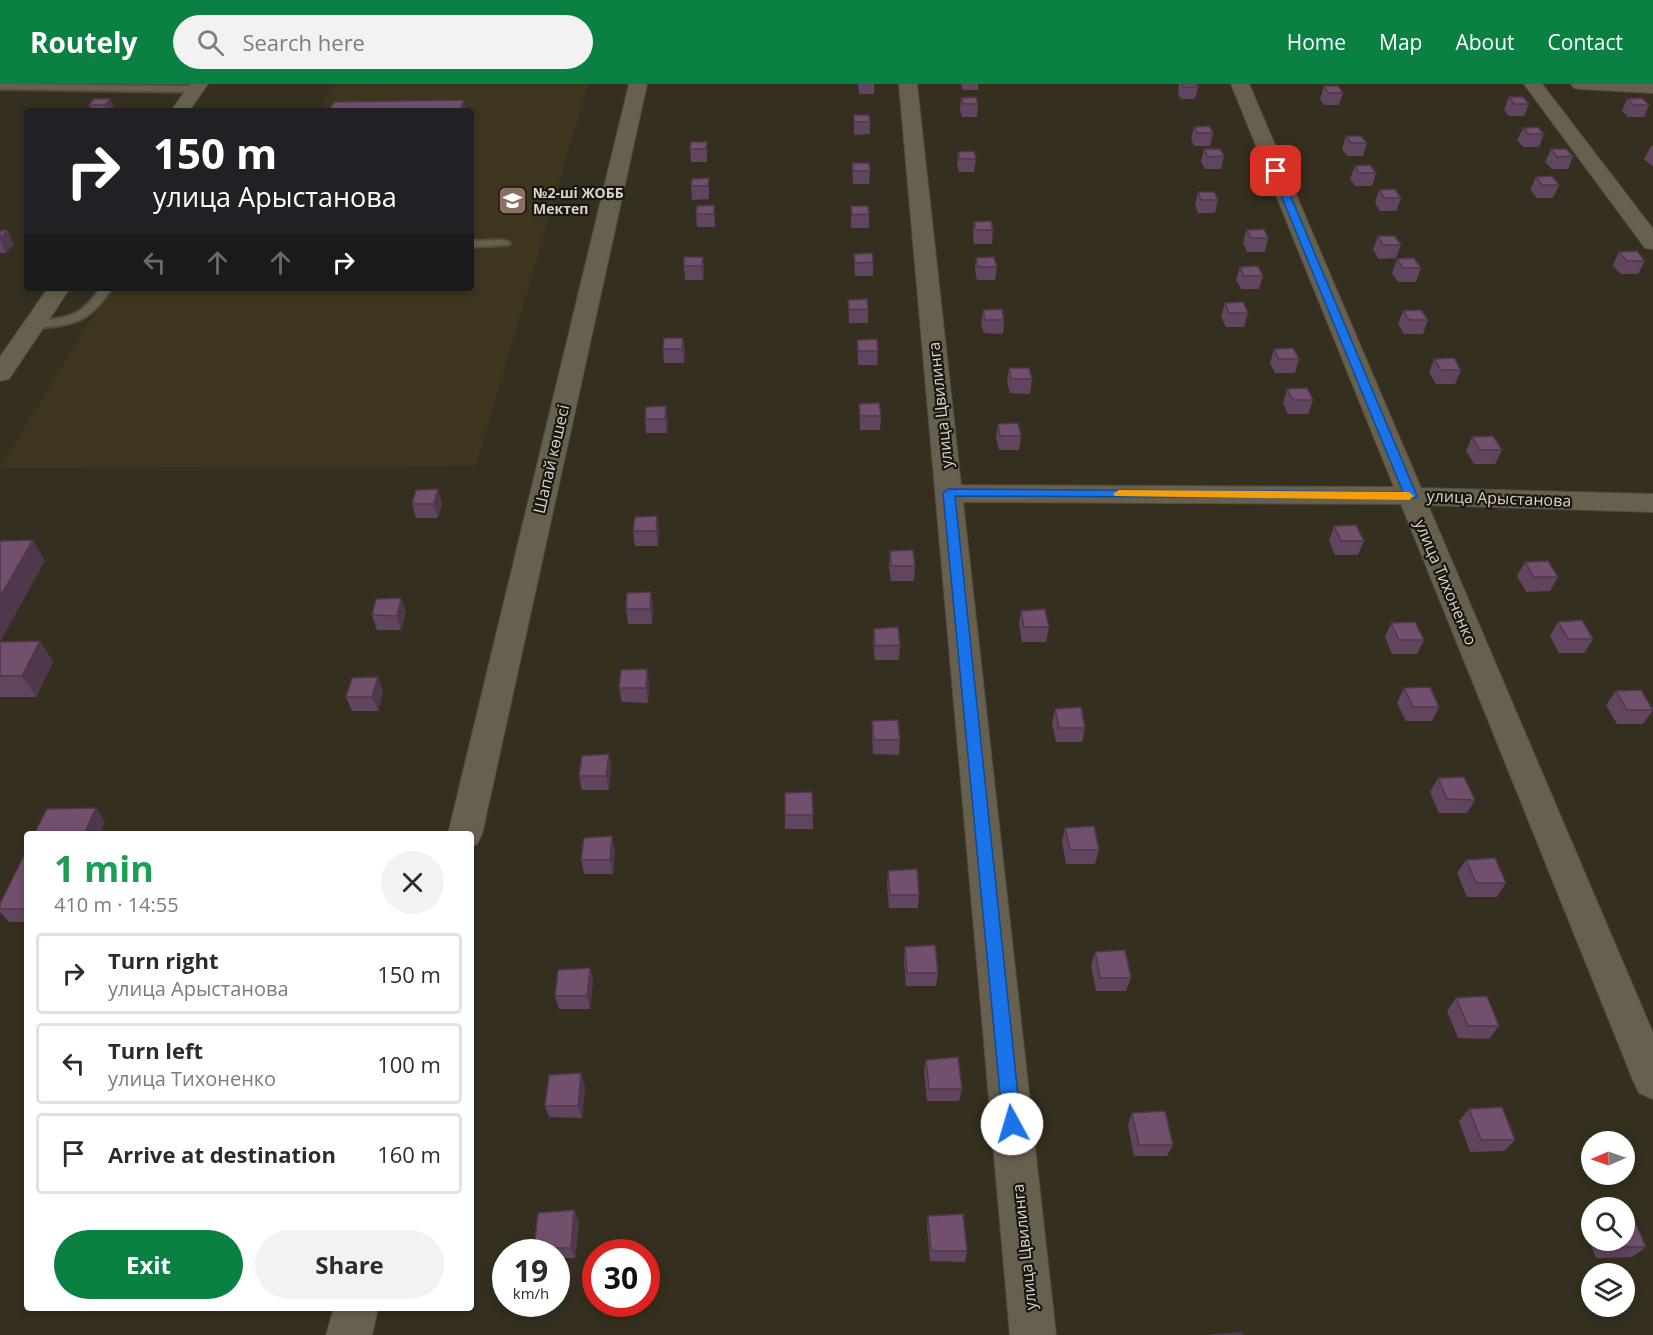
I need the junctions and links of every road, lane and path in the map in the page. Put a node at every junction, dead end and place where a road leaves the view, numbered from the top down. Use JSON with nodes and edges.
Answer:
{"nodes":[{"id":1,"x":638,"y":84,"type":"edge"},
{"id":2,"x":908,"y":84,"type":"edge"},
{"id":3,"x":1240,"y":84,"type":"edge"},
{"id":4,"x":1533,"y":84,"type":"edge"},
{"id":5,"x":1580,"y":84,"type":"edge"},
{"id":6,"x":0,"y":86,"type":"edge"},
{"id":7,"x":197,"y":87,"type":"edge"},
{"id":8,"x":1653,"y":88,"type":"edge"},
{"id":9,"x":182,"y":108,"type":"edge"},
{"id":10,"x":504,"y":243,"type":"dead end"},
{"id":11,"x":1653,"y":243,"type":"edge"},
{"id":12,"x":474,"y":244,"type":"edge"},
{"id":13,"x":57,"y":291,"type":"edge"},
{"id":14,"x":104,"y":291,"type":"edge"},
{"id":15,"x":34,"y":324,"type":"junction"},
{"id":16,"x":0,"y":374,"type":"edge"},
{"id":17,"x":949,"y":493,"type":"junction"},
{"id":18,"x":1411,"y":496,"type":"junction"},
{"id":19,"x":1653,"y":503,"type":"edge"},
{"id":20,"x":466,"y":831,"type":"edge"},
{"id":21,"x":1653,"y":1080,"type":"edge"},
{"id":22,"x":355,"y":1311,"type":"edge"},
{"id":23,"x":350,"y":1335,"type":"edge"},
{"id":24,"x":1033,"y":1335,"type":"edge"}],
"edges":[{"from":1,"to":20,"type":"street","name":"Шапай көшесі"},
{"from":2,"to":17,"type":"street","name":"улица Цвилинга"},
{"from":3,"to":18,"type":"street","name":"улица Тихоненко"},
{"from":4,"to":11,"type":"street"},
{"from":5,"to":8,"type":"street"},
{"from":6,"to":7,"type":"lane"},
{"from":7,"to":9,"type":"street"},
{"from":10,"to":12,"type":"lane"},
{"from":13,"to":15,"type":"street"},
{"from":14,"to":15,"type":"lane"},
{"from":15,"to":16,"type":"street"},
{"from":17,"to":18,"type":"street","name":"улица Арыстанова"},
{"from":17,"to":24,"type":"street","name":"улица Цвилинга"},
{"from":18,"to":19,"type":"street","name":"улица Арыстанова"},
{"from":18,"to":21,"type":"street","name":"улица Тихоненко"},
{"from":22,"to":23,"type":"street"}]}
